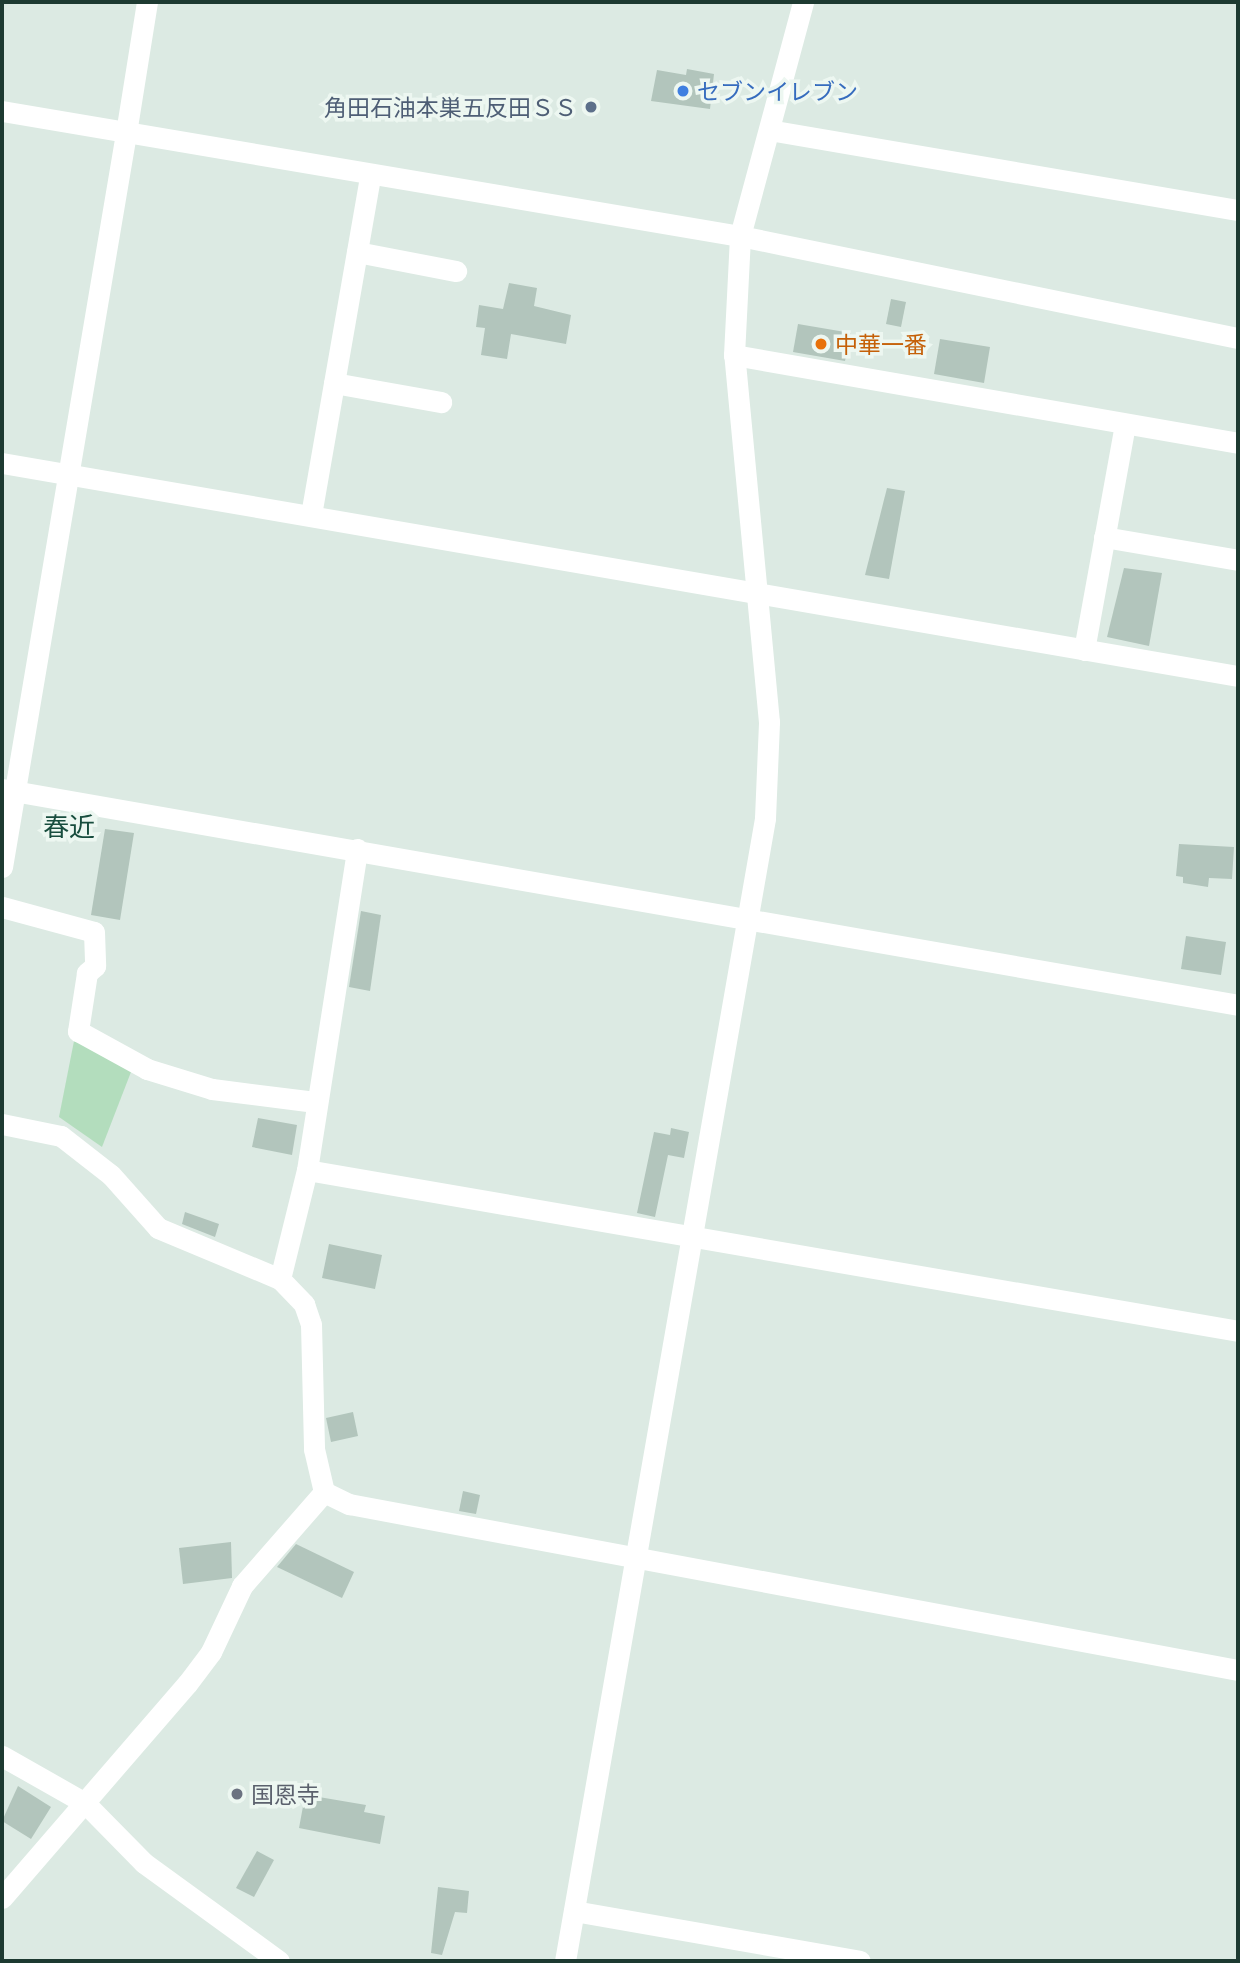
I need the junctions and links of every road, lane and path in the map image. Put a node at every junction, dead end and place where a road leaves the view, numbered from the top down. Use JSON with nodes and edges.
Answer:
{"nodes":[{"id":1,"x":147,"y":2,"type":"edge"},
{"id":2,"x":803,"y":2,"type":"edge"},
{"id":3,"x":2,"y":111,"type":"edge"},
{"id":4,"x":769,"y":130,"type":"junction"},
{"id":5,"x":126,"y":132,"type":"junction"},
{"id":6,"x":370,"y":176,"type":"junction"},
{"id":7,"x":1238,"y":210,"type":"edge"},
{"id":8,"x":740,"y":236,"type":"junction"},
{"id":9,"x":357,"y":252,"type":"junction"},
{"id":10,"x":456,"y":271,"type":"dead end"},
{"id":11,"x":1238,"y":338,"type":"edge"},
{"id":12,"x":734,"y":355,"type":"junction"},
{"id":13,"x":334,"y":383,"type":"junction"},
{"id":14,"x":441,"y":402,"type":"dead end"},
{"id":15,"x":1125,"y":424,"type":"junction"},
{"id":16,"x":1238,"y":443,"type":"edge"},
{"id":17,"x":2,"y":463,"type":"edge"},
{"id":18,"x":72,"y":474,"type":"junction"},
{"id":19,"x":311,"y":515,"type":"junction"},
{"id":20,"x":1104,"y":537,"type":"junction"},
{"id":21,"x":1238,"y":560,"type":"edge"},
{"id":22,"x":757,"y":592,"type":"junction"},
{"id":23,"x":1084,"y":650,"type":"junction"},
{"id":24,"x":1238,"y":676,"type":"edge"},
{"id":25,"x":7,"y":790,"type":"edge"},
{"id":26,"x":357,"y":849,"type":"junction"},
{"id":27,"x":2,"y":867,"type":"edge"},
{"id":28,"x":2,"y":907,"type":"edge"},
{"id":29,"x":750,"y":917,"type":"junction"},
{"id":30,"x":1238,"y":1005,"type":"edge"},
{"id":31,"x":314,"y":1101,"type":"junction"},
{"id":32,"x":2,"y":1124,"type":"edge"},
{"id":33,"x":307,"y":1170,"type":"junction"},
{"id":34,"x":693,"y":1236,"type":"junction"},
{"id":35,"x":280,"y":1279,"type":"junction"},
{"id":36,"x":1238,"y":1331,"type":"edge"},
{"id":37,"x":324,"y":1492,"type":"junction"},
{"id":38,"x":633,"y":1555,"type":"junction"},
{"id":39,"x":1238,"y":1670,"type":"edge"},
{"id":40,"x":2,"y":1756,"type":"edge"},
{"id":41,"x":85,"y":1803,"type":"junction"},
{"id":42,"x":2,"y":1898,"type":"edge"},
{"id":43,"x":574,"y":1911,"type":"junction"},
{"id":44,"x":279,"y":1961,"type":"edge"},
{"id":45,"x":565,"y":1961,"type":"edge"},
{"id":46,"x":860,"y":1961,"type":"edge"}],
"edges":[{"from":1,"to":5,"type":"street"},
{"from":2,"to":4,"type":"street"},
{"from":3,"to":5,"type":"street"},
{"from":4,"to":7,"type":"street"},
{"from":4,"to":8,"type":"street"},
{"from":5,"to":6,"type":"street"},
{"from":5,"to":18,"type":"street"},
{"from":6,"to":8,"type":"street"},
{"from":6,"to":9,"type":"street"},
{"from":8,"to":11,"type":"street"},
{"from":8,"to":12,"type":"street"},
{"from":9,"to":10,"type":"street"},
{"from":9,"to":13,"type":"street"},
{"from":12,"to":15,"type":"street"},
{"from":12,"to":22,"type":"street"},
{"from":13,"to":14,"type":"street"},
{"from":13,"to":19,"type":"street"},
{"from":15,"to":16,"type":"street"},
{"from":15,"to":20,"type":"street"},
{"from":17,"to":18,"type":"street"},
{"from":18,"to":19,"type":"street"},
{"from":18,"to":25,"type":"street"},
{"from":19,"to":22,"type":"street"},
{"from":20,"to":21,"type":"street"},
{"from":20,"to":23,"type":"street"},
{"from":22,"to":23,"type":"street"},
{"from":22,"to":29,"type":"street"},
{"from":23,"to":24,"type":"street"},
{"from":25,"to":26,"type":"street"},
{"from":25,"to":27,"type":"street"},
{"from":26,"to":29,"type":"street"},
{"from":26,"to":31,"type":"street"},
{"from":28,"to":31,"type":"street"},
{"from":29,"to":30,"type":"street"},
{"from":29,"to":34,"type":"street"},
{"from":31,"to":33,"type":"street"},
{"from":32,"to":35,"type":"street"},
{"from":33,"to":34,"type":"street"},
{"from":33,"to":35,"type":"street"},
{"from":34,"to":36,"type":"street"},
{"from":34,"to":38,"type":"street"},
{"from":35,"to":37,"type":"street"},
{"from":37,"to":38,"type":"street"},
{"from":37,"to":41,"type":"street"},
{"from":38,"to":39,"type":"street"},
{"from":38,"to":43,"type":"street"},
{"from":40,"to":41,"type":"street"},
{"from":41,"to":42,"type":"street"},
{"from":41,"to":44,"type":"street"},
{"from":43,"to":45,"type":"street"},
{"from":43,"to":46,"type":"street"}]}
